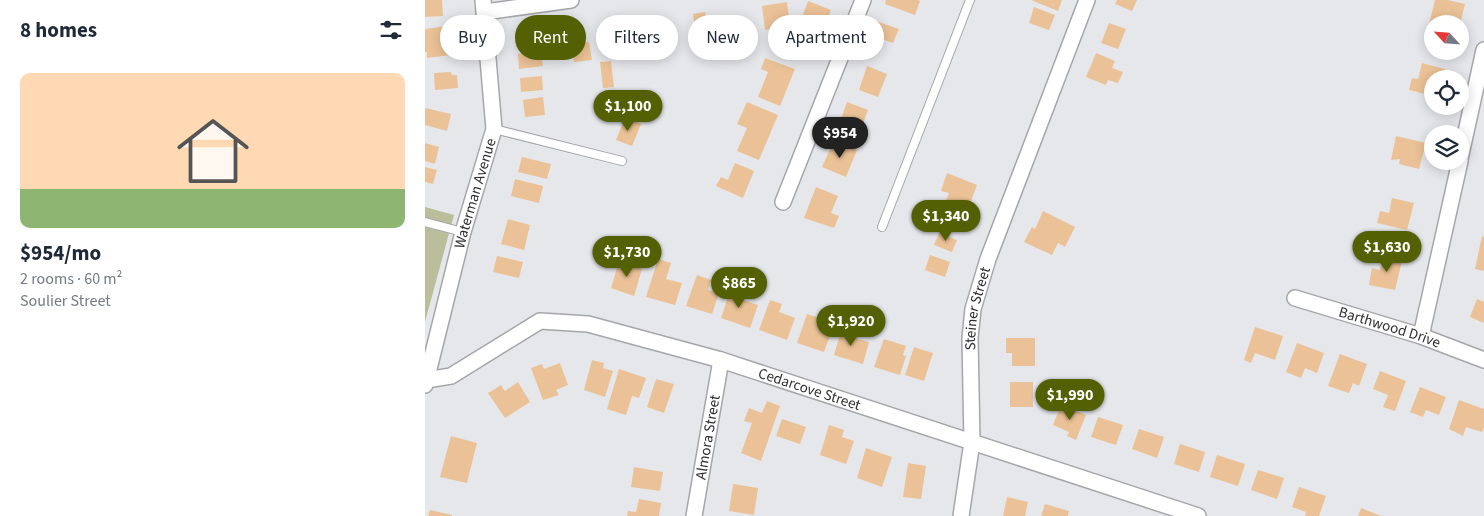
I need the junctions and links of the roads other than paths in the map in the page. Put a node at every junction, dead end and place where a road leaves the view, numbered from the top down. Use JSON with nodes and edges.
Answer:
{"nodes":[{"id":1,"x":571,"y":0,"type":"edge"},
{"id":2,"x":863,"y":0,"type":"edge"},
{"id":3,"x":970,"y":0,"type":"edge"},
{"id":4,"x":1087,"y":0,"type":"edge"},
{"id":5,"x":484,"y":6,"type":"edge"},
{"id":6,"x":1484,"y":50,"type":"edge"},
{"id":7,"x":1468,"y":125,"type":"edge"},
{"id":8,"x":495,"y":129,"type":"junction"},
{"id":9,"x":622,"y":161,"type":"dead end"},
{"id":10,"x":1458,"y":170,"type":"edge"},
{"id":11,"x":783,"y":202,"type":"dead end"},
{"id":12,"x":425,"y":222,"type":"edge"},
{"id":13,"x":882,"y":227,"type":"dead end"},
{"id":14,"x":463,"y":232,"type":"junction"},
{"id":15,"x":1295,"y":298,"type":"dead end"},
{"id":16,"x":1421,"y":336,"type":"junction"},
{"id":17,"x":721,"y":360,"type":"junction"},
{"id":18,"x":1484,"y":360,"type":"edge"},
{"id":19,"x":426,"y":382,"type":"edge"},
{"id":20,"x":972,"y":442,"type":"junction"},
{"id":21,"x":695,"y":516,"type":"edge"},
{"id":22,"x":961,"y":516,"type":"edge"},
{"id":23,"x":1198,"y":516,"type":"edge"}],
"edges":[{"from":1,"to":5,"type":"street"},
{"from":2,"to":11,"type":"street"},
{"from":3,"to":13,"type":"lane"},
{"from":4,"to":20,"type":"street","name":"Steiner Street"},
{"from":5,"to":8,"type":"street","name":"Waterman Avenue"},
{"from":6,"to":7,"type":"street"},
{"from":8,"to":9,"type":"lane"},
{"from":8,"to":14,"type":"street","name":"Waterman Avenue"},
{"from":10,"to":16,"type":"street"},
{"from":12,"to":14,"type":"lane"},
{"from":14,"to":19,"type":"street","name":"Waterman Avenue"},
{"from":15,"to":16,"type":"street","name":"Barthwood Drive"},
{"from":16,"to":18,"type":"street","name":"Barthwood Drive"},
{"from":17,"to":19,"type":"street","name":"Cedarcove Street"},
{"from":17,"to":20,"type":"street","name":"Cedarcove Street"},
{"from":17,"to":21,"type":"street","name":"Almora Street"},
{"from":20,"to":22,"type":"street","name":"Steiner Street"},
{"from":20,"to":23,"type":"street","name":"Cedarcove Street"}]}
